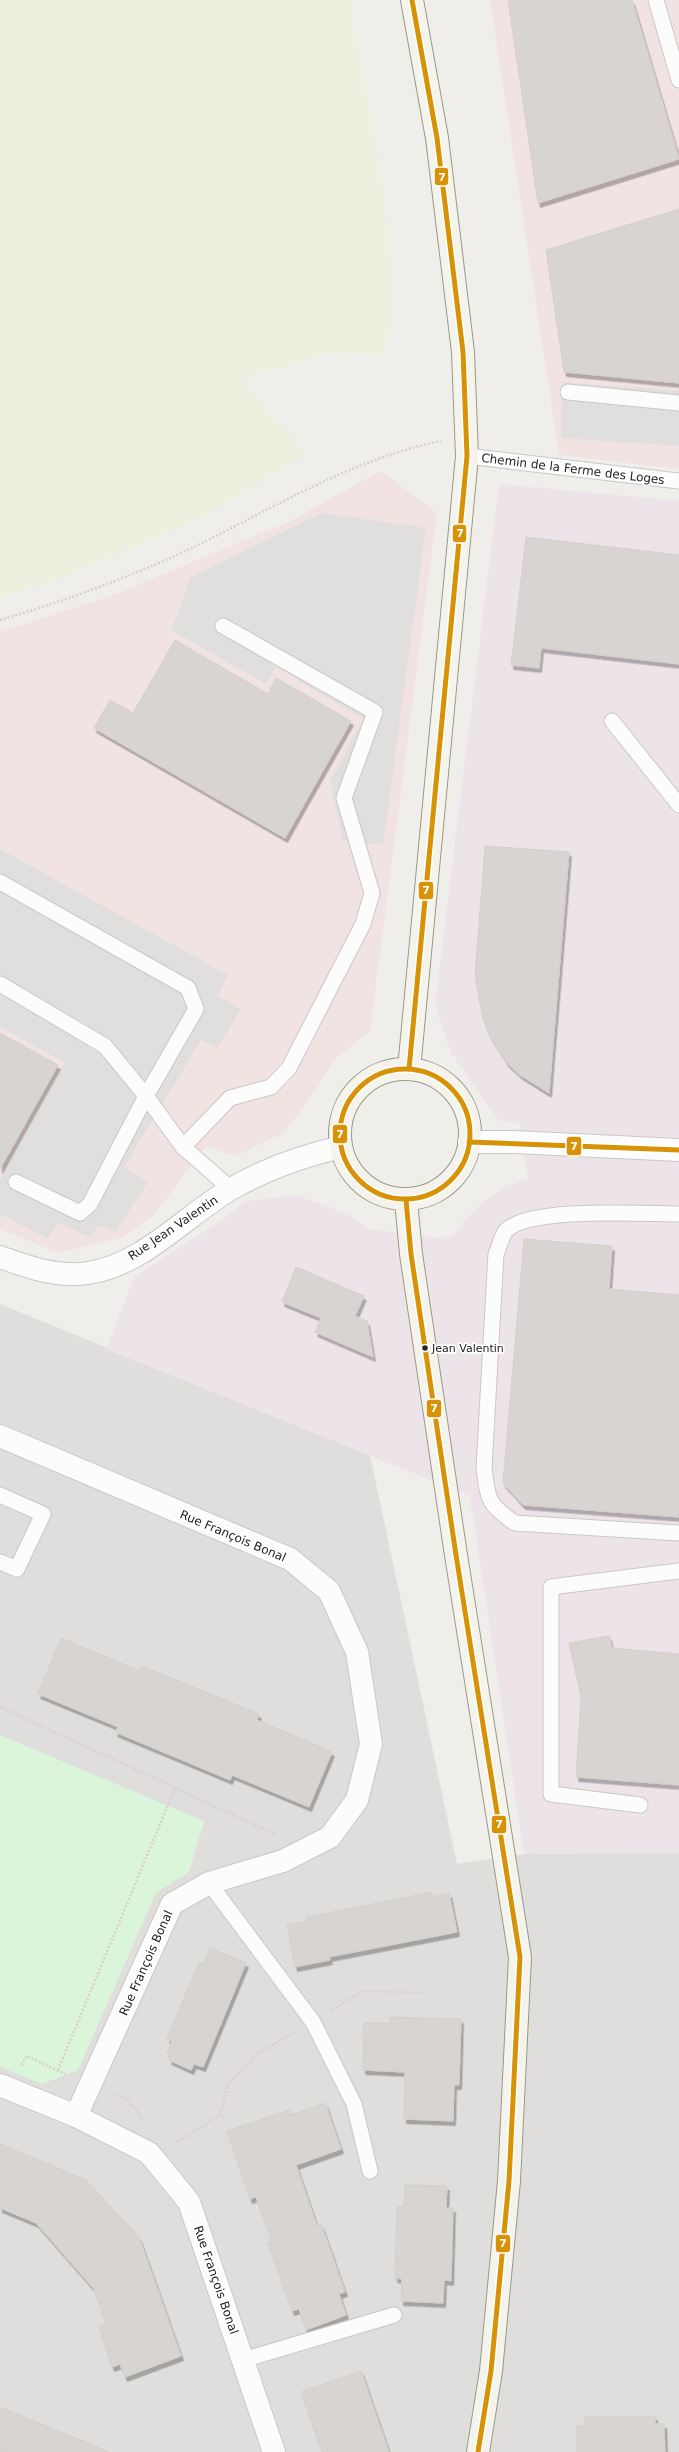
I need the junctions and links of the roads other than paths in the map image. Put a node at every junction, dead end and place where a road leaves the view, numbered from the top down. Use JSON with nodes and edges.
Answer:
{"nodes":[{"id":1,"x":412,"y":0,"type":"edge"},
{"id":2,"x":656,"y":0,"type":"edge"},
{"id":3,"x":679,"y":80,"type":"edge"},
{"id":4,"x":568,"y":392,"type":"dead end"},
{"id":5,"x":679,"y":403,"type":"edge"},
{"id":6,"x":467,"y":442,"type":"junction"},
{"id":7,"x":679,"y":481,"type":"edge"},
{"id":8,"x":223,"y":626,"type":"dead end"},
{"id":9,"x":612,"y":721,"type":"dead end"},
{"id":10,"x":679,"y":805,"type":"edge"},
{"id":11,"x":0,"y":882,"type":"edge"},
{"id":12,"x":0,"y":984,"type":"edge"},
{"id":13,"x":409,"y":1069,"type":"junction"},
{"id":14,"x":146,"y":1096,"type":"junction"},
{"id":15,"x":469,"y":1142,"type":"junction"},
{"id":16,"x":183,"y":1147,"type":"junction"},
{"id":17,"x":341,"y":1147,"type":"junction"},
{"id":18,"x":679,"y":1150,"type":"edge"},
{"id":19,"x":16,"y":1182,"type":"dead end"},
{"id":20,"x":231,"y":1189,"type":"junction"},
{"id":21,"x":406,"y":1200,"type":"junction"},
{"id":22,"x":679,"y":1214,"type":"edge"},
{"id":23,"x":0,"y":1257,"type":"edge"},
{"id":24,"x":0,"y":1436,"type":"edge"},
{"id":25,"x":0,"y":1495,"type":"edge"},
{"id":26,"x":679,"y":1533,"type":"edge"},
{"id":27,"x":0,"y":1562,"type":"edge"},
{"id":28,"x":679,"y":1571,"type":"edge"},
{"id":29,"x":640,"y":1805,"type":"dead end"},
{"id":30,"x":209,"y":1884,"type":"junction"},
{"id":31,"x":0,"y":2085,"type":"edge"},
{"id":32,"x":76,"y":2116,"type":"junction"},
{"id":33,"x":370,"y":2171,"type":"dead end"},
{"id":34,"x":394,"y":2315,"type":"dead end"},
{"id":35,"x":243,"y":2360,"type":"junction"},
{"id":36,"x":274,"y":2452,"type":"edge"},
{"id":37,"x":478,"y":2452,"type":"edge"}],
"edges":[{"from":1,"to":6,"type":"main road"},
{"from":2,"to":3,"type":"lane"},
{"from":4,"to":5,"type":"lane"},
{"from":6,"to":7,"type":"lane","name":"Chemin de la Ferme des Loges"},
{"from":6,"to":13,"type":"main road"},
{"from":8,"to":16,"type":"lane"},
{"from":9,"to":10,"type":"lane"},
{"from":11,"to":14,"type":"lane"},
{"from":12,"to":14,"type":"lane"},
{"from":13,"to":15,"type":"main road"},
{"from":13,"to":17,"type":"main road"},
{"from":14,"to":16,"type":"lane"},
{"from":14,"to":19,"type":"lane"},
{"from":15,"to":18,"type":"street"},
{"from":15,"to":21,"type":"main road"},
{"from":16,"to":20,"type":"lane"},
{"from":17,"to":20,"type":"street","name":"Rue Jean Valentin"},
{"from":17,"to":21,"type":"main road"},
{"from":20,"to":23,"type":"street","name":"Rue Jean Valentin"},
{"from":21,"to":37,"type":"main road"},
{"from":22,"to":26,"type":"lane"},
{"from":24,"to":30,"type":"street","name":"Rue François Bonal"},
{"from":25,"to":27,"type":"lane"},
{"from":28,"to":29,"type":"lane"},
{"from":30,"to":32,"type":"street","name":"Rue François Bonal"},
{"from":30,"to":33,"type":"lane"},
{"from":31,"to":32,"type":"street"},
{"from":32,"to":35,"type":"street","name":"Rue François Bonal"},
{"from":34,"to":35,"type":"lane"},
{"from":35,"to":36,"type":"street","name":"Rue François Bonal"}]}
